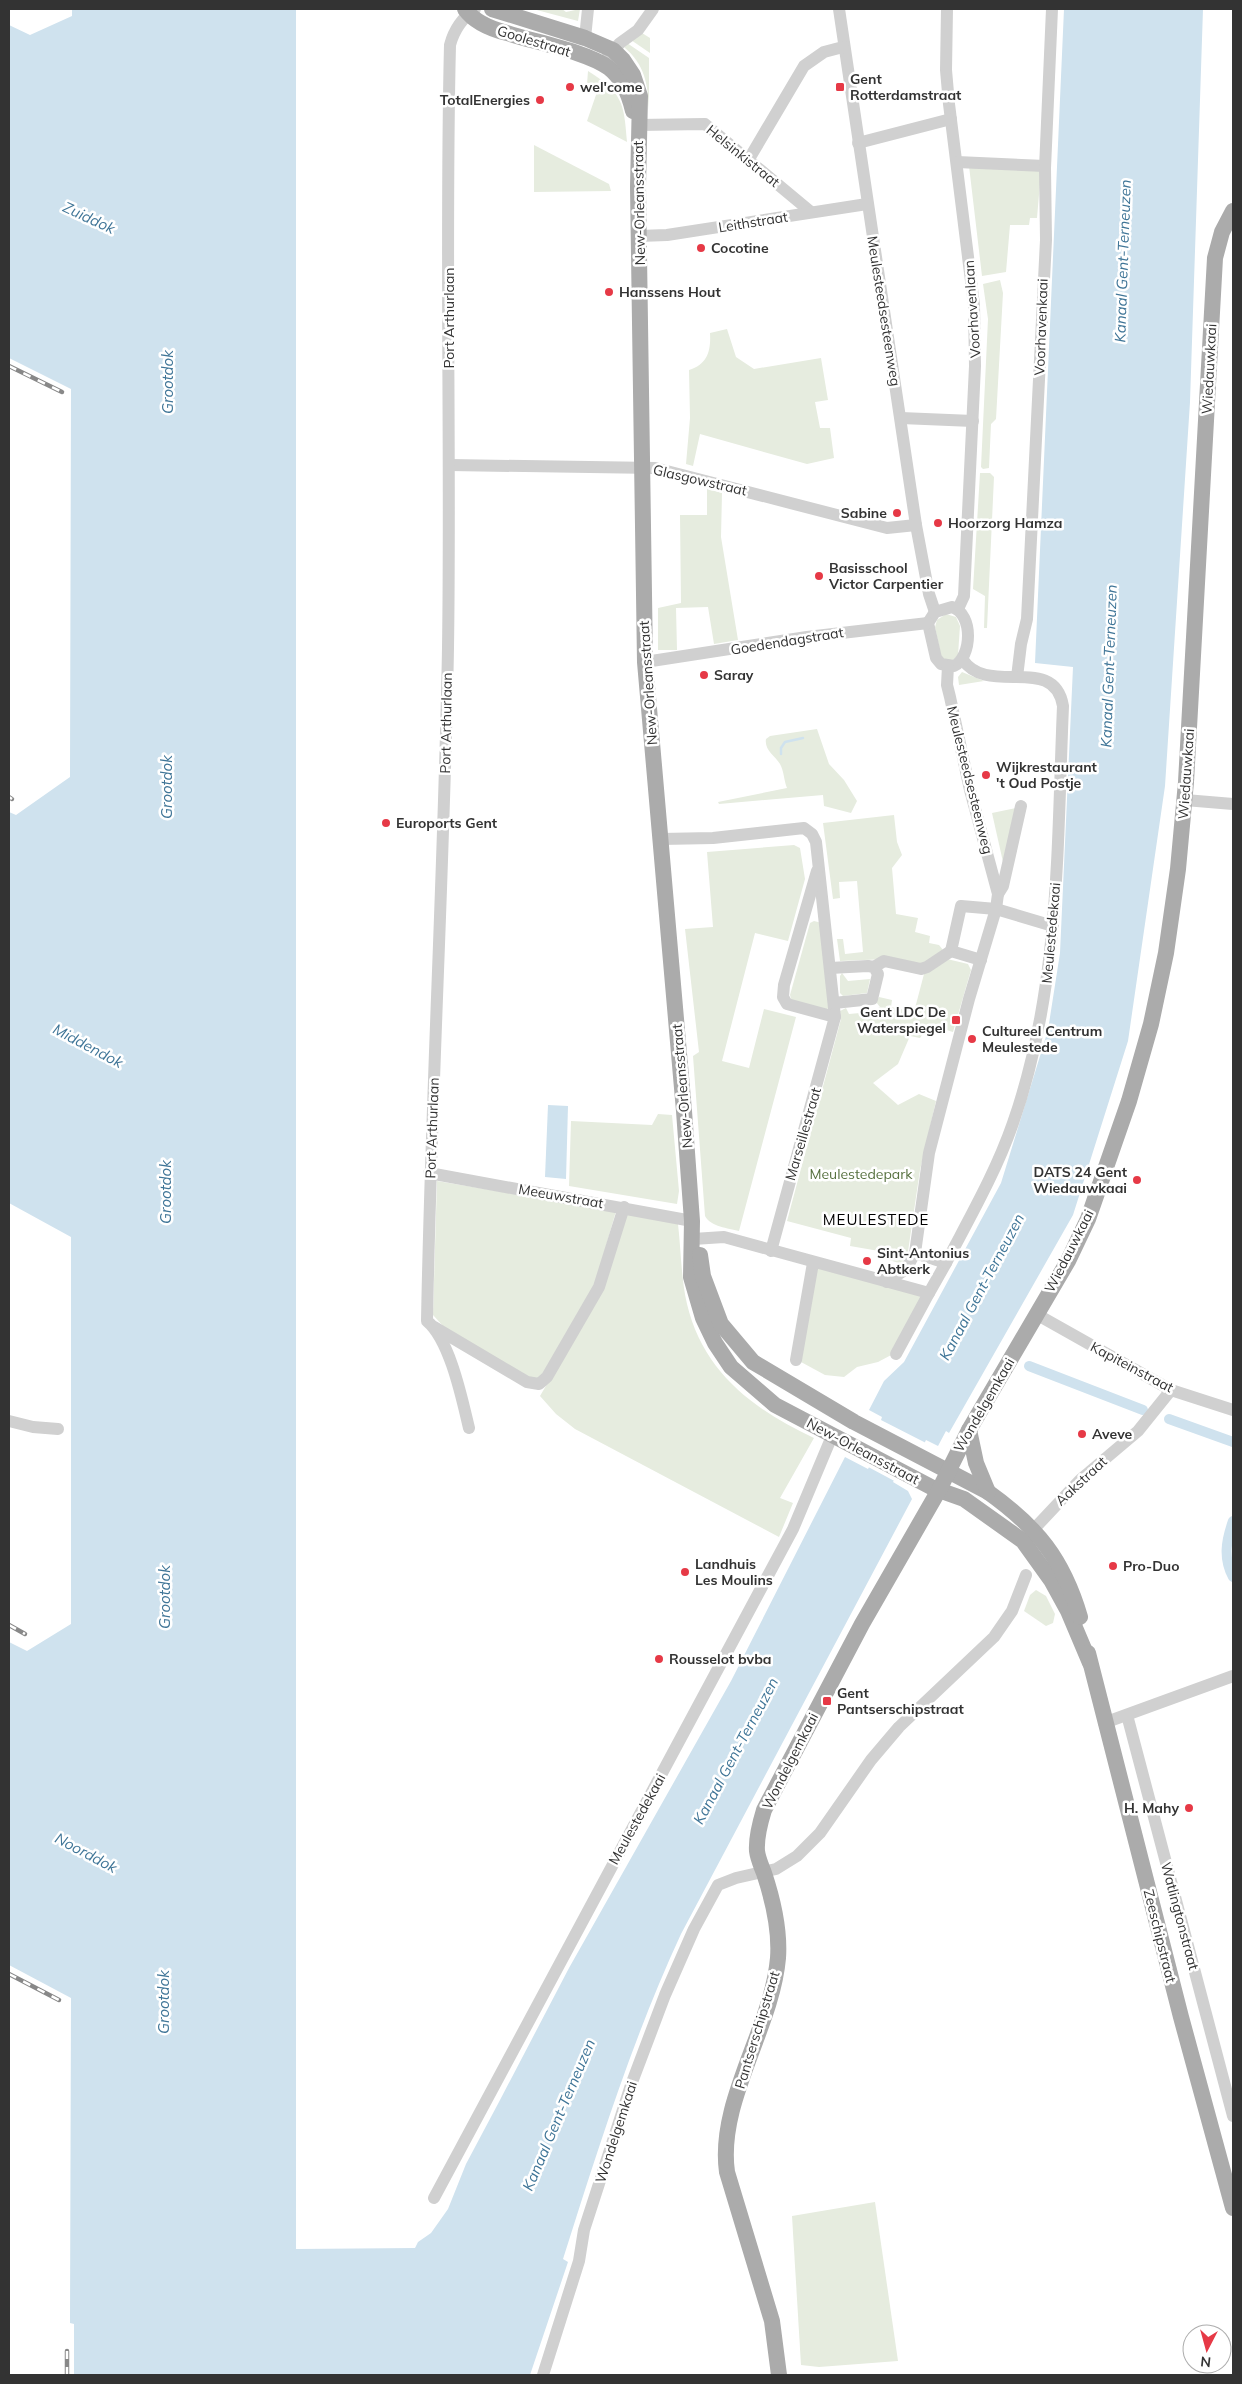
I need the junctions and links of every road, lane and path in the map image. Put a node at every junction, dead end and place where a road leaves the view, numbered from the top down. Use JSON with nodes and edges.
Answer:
{"nodes":[{"id":1,"x":492,"y":9,"type":"edge"},
{"id":2,"x":588,"y":9,"type":"edge"},
{"id":3,"x":653,"y":9,"type":"edge"},
{"id":4,"x":839,"y":9,"type":"edge"},
{"id":5,"x":947,"y":9,"type":"edge"},
{"id":6,"x":1052,"y":9,"type":"edge"},
{"id":7,"x":469,"y":10,"type":"edge"},
{"id":8,"x":585,"y":38,"type":"junction"},
{"id":9,"x":843,"y":47,"type":"junction"},
{"id":10,"x":612,"y":50,"type":"junction"},
{"id":11,"x":602,"y":64,"type":"junction"},
{"id":12,"x":951,"y":119,"type":"junction"},
{"id":13,"x":638,"y":125,"type":"junction"},
{"id":14,"x":858,"y":144,"type":"junction"},
{"id":15,"x":749,"y":159,"type":"junction"},
{"id":16,"x":957,"y":162,"type":"junction"},
{"id":17,"x":1045,"y":166,"type":"junction"},
{"id":18,"x":867,"y":204,"type":"junction"},
{"id":19,"x":1233,"y":211,"type":"edge"},
{"id":20,"x":811,"y":212,"type":"junction"},
{"id":21,"x":639,"y":236,"type":"junction"},
{"id":22,"x":901,"y":418,"type":"junction"},
{"id":23,"x":972,"y":421,"type":"junction"},
{"id":24,"x":450,"y":465,"type":"junction"},
{"id":25,"x":643,"y":467,"type":"junction"},
{"id":26,"x":916,"y":525,"type":"junction"},
{"id":27,"x":958,"y":609,"type":"junction"},
{"id":28,"x":935,"y":612,"type":"junction"},
{"id":29,"x":928,"y":623,"type":"junction"},
{"id":30,"x":963,"y":660,"type":"junction"},
{"id":31,"x":645,"y":662,"type":"junction"},
{"id":32,"x":948,"y":666,"type":"junction"},
{"id":33,"x":1017,"y":674,"type":"junction"},
{"id":34,"x":1185,"y":800,"type":"junction"},
{"id":35,"x":1233,"y":804,"type":"edge"},
{"id":36,"x":1021,"y":806,"type":"dead end"},
{"id":37,"x":661,"y":839,"type":"junction"},
{"id":38,"x":819,"y":867,"type":"junction"},
{"id":39,"x":998,"y":894,"type":"junction"},
{"id":40,"x":996,"y":909,"type":"junction"},
{"id":41,"x":804,"y":914,"type":"junction"},
{"id":42,"x":824,"y":914,"type":"junction"},
{"id":43,"x":1052,"y":926,"type":"junction"},
{"id":44,"x":951,"y":951,"type":"junction"},
{"id":45,"x":981,"y":960,"type":"junction"},
{"id":46,"x":830,"y":968,"type":"junction"},
{"id":47,"x":874,"y":968,"type":"junction"},
{"id":48,"x":834,"y":1003,"type":"junction"},
{"id":49,"x":835,"y":1017,"type":"junction"},
{"id":50,"x":429,"y":1173,"type":"junction"},
{"id":51,"x":624,"y":1207,"type":"junction"},
{"id":52,"x":692,"y":1220,"type":"junction"},
{"id":53,"x":693,"y":1239,"type":"junction"},
{"id":54,"x":771,"y":1251,"type":"junction"},
{"id":55,"x":915,"y":1253,"type":"junction"},
{"id":56,"x":813,"y":1263,"type":"junction"},
{"id":57,"x":946,"y":1263,"type":"junction"},
{"id":58,"x":889,"y":1282,"type":"junction"},
{"id":59,"x":929,"y":1293,"type":"junction"},
{"id":60,"x":1036,"y":1314,"type":"junction"},
{"id":61,"x":434,"y":1327,"type":"junction"},
{"id":62,"x":896,"y":1354,"type":"dead end"},
{"id":63,"x":796,"y":1360,"type":"dead end"},
{"id":64,"x":1171,"y":1390,"type":"junction"},
{"id":65,"x":1233,"y":1410,"type":"edge"},
{"id":66,"x":9,"y":1420,"type":"edge"},
{"id":67,"x":469,"y":1428,"type":"dead end"},
{"id":68,"x":58,"y":1429,"type":"dead end"},
{"id":69,"x":970,"y":1430,"type":"junction"},
{"id":70,"x":832,"y":1436,"type":"junction"},
{"id":71,"x":948,"y":1470,"type":"junction"},
{"id":72,"x":939,"y":1490,"type":"junction"},
{"id":73,"x":988,"y":1492,"type":"junction"},
{"id":74,"x":1033,"y":1530,"type":"junction"},
{"id":75,"x":1026,"y":1575,"type":"dead end"},
{"id":76,"x":1090,"y":1664,"type":"junction"},
{"id":77,"x":1233,"y":1676,"type":"edge"},
{"id":78,"x":1127,"y":1716,"type":"junction"},
{"id":79,"x":1104,"y":1723,"type":"junction"},
{"id":80,"x":764,"y":1872,"type":"junction"},
{"id":81,"x":1233,"y":2116,"type":"edge"},
{"id":82,"x":1229,"y":2180,"type":"edge"},
{"id":83,"x":434,"y":2198,"type":"dead end"},
{"id":84,"x":1233,"y":2208,"type":"edge"},
{"id":85,"x":543,"y":2375,"type":"edge"},
{"id":86,"x":779,"y":2375,"type":"edge"}],
"edges":[{"from":1,"to":8,"type":"main road","name":"Goolestraat"},
{"from":2,"to":8,"type":"street","name":"Goolestraat"},
{"from":3,"to":10,"type":"street"},
{"from":4,"to":9,"type":"street","name":"Meulesteedsesteenweg"},
{"from":5,"to":12,"type":"street","name":"Voorhavenlaan"},
{"from":6,"to":17,"type":"street","name":"Voorhavenkaai"},
{"from":7,"to":11,"type":"main road","name":"Goolestraat"},
{"from":7,"to":24,"type":"street","name":"Port Arthurlaan"},
{"from":8,"to":10,"type":"main road","name":"Goolestraat"},
{"from":9,"to":14,"type":"street","name":"Meulesteedsesteenweg"},
{"from":9,"to":15,"type":"street"},
{"from":10,"to":11,"type":"street"},
{"from":10,"to":13,"type":"main road"},
{"from":11,"to":13,"type":"main road","name":"Goolestraat"},
{"from":12,"to":14,"type":"street"},
{"from":12,"to":16,"type":"street","name":"Voorhavenlaan"},
{"from":13,"to":15,"type":"street","name":"Helsinkistraat"},
{"from":13,"to":21,"type":"main road","name":"New-Orleansstraat"},
{"from":14,"to":18,"type":"street","name":"Meulesteedsesteenweg"},
{"from":15,"to":20,"type":"street","name":"Helsinkistraat"},
{"from":16,"to":17,"type":"street"},
{"from":16,"to":23,"type":"street","name":"Voorhavenlaan"},
{"from":17,"to":33,"type":"street","name":"Voorhavenkaai"},
{"from":18,"to":20,"type":"street","name":"Leithstraat"},
{"from":18,"to":22,"type":"street","name":"Meulesteedsesteenweg"},
{"from":19,"to":34,"type":"main road","name":"Wiedauwkaai"},
{"from":20,"to":21,"type":"street","name":"Leithstraat"},
{"from":21,"to":25,"type":"main road","name":"New-Orleansstraat"},
{"from":22,"to":23,"type":"street"},
{"from":22,"to":26,"type":"street","name":"Meulesteedsesteenweg"},
{"from":23,"to":27,"type":"street","name":"Voorhavenlaan"},
{"from":24,"to":25,"type":"street","name":"Glasgowstraat"},
{"from":24,"to":50,"type":"street","name":"Port Arthurlaan"},
{"from":25,"to":26,"type":"street","name":"Glasgowstraat"},
{"from":25,"to":31,"type":"main road","name":"New-Orleansstraat"},
{"from":26,"to":28,"type":"street","name":"Meulesteedsesteenweg"},
{"from":27,"to":28,"type":"street"},
{"from":27,"to":30,"type":"street"},
{"from":28,"to":29,"type":"street"},
{"from":29,"to":31,"type":"street","name":"Goedendagstraat"},
{"from":29,"to":32,"type":"street"},
{"from":30,"to":32,"type":"street"},
{"from":30,"to":33,"type":"street","name":"Meulestedekaai"},
{"from":31,"to":37,"type":"main road","name":"New-Orleansstraat"},
{"from":32,"to":39,"type":"street","name":"Meulesteedsesteenweg"},
{"from":33,"to":43,"type":"street","name":"Meulestedekaai"},
{"from":34,"to":35,"type":"street"},
{"from":34,"to":60,"type":"main road","name":"Wiedauwkaai"},
{"from":36,"to":39,"type":"street","name":"Meulesteedsesteenweg"},
{"from":37,"to":38,"type":"street","name":"Marseillestraat"},
{"from":37,"to":52,"type":"main road","name":"New-Orleansstraat"},
{"from":38,"to":41,"type":"street","name":"Marseillestraat"},
{"from":38,"to":42,"type":"street","name":"Marseillestraat"},
{"from":39,"to":40,"type":"street","name":"Meulesteedsesteenweg"},
{"from":40,"to":43,"type":"street"},
{"from":40,"to":44,"type":"street"},
{"from":40,"to":45,"type":"street","name":"Meulesteedsesteenweg"},
{"from":41,"to":42,"type":"street"},
{"from":41,"to":49,"type":"street","name":"Marseillestraat"},
{"from":42,"to":46,"type":"street","name":"Marseillestraat"},
{"from":43,"to":57,"type":"street","name":"Meulestedekaai"},
{"from":44,"to":45,"type":"street"},
{"from":44,"to":47,"type":"street"},
{"from":45,"to":55,"type":"street","name":"Meulesteedsesteenweg"},
{"from":46,"to":47,"type":"street"},
{"from":46,"to":48,"type":"street","name":"Marseillestraat"},
{"from":47,"to":48,"type":"street"},
{"from":48,"to":49,"type":"street","name":"Marseillestraat"},
{"from":49,"to":54,"type":"street","name":"Marseillestraat"},
{"from":50,"to":51,"type":"street","name":"Meeuwstraat"},
{"from":50,"to":61,"type":"street","name":"Port Arthurlaan"},
{"from":51,"to":52,"type":"street","name":"Meeuwstraat"},
{"from":51,"to":61,"type":"street"},
{"from":52,"to":53,"type":"main road","name":"New-Orleansstraat"},
{"from":53,"to":54,"type":"street"},
{"from":53,"to":70,"type":"main road","name":"New-Orleansstraat"},
{"from":53,"to":71,"type":"main road","name":"New-Orleansstraat"},
{"from":54,"to":56,"type":"street"},
{"from":55,"to":57,"type":"street"},
{"from":55,"to":58,"type":"street"},
{"from":56,"to":58,"type":"street"},
{"from":56,"to":63,"type":"street"},
{"from":57,"to":59,"type":"street","name":"Meulestedekaai"},
{"from":58,"to":59,"type":"street"},
{"from":59,"to":62,"type":"street"},
{"from":60,"to":64,"type":"street","name":"Kapiteinstraat"},
{"from":60,"to":69,"type":"main road","name":"Wondelgemkaai"},
{"from":61,"to":67,"type":"street","name":"Port Arthurlaan"},
{"from":64,"to":65,"type":"street","name":"Kapiteinstraat"},
{"from":64,"to":74,"type":"street","name":"Aakstraat"},
{"from":66,"to":68,"type":"street"},
{"from":69,"to":71,"type":"main road","name":"Wondelgemkaai"},
{"from":69,"to":73,"type":"main road"},
{"from":70,"to":72,"type":"main road","name":"New-Orleansstraat"},
{"from":70,"to":83,"type":"street","name":"Meulestedekaai"},
{"from":71,"to":72,"type":"main road","name":"Wondelgemkaai"},
{"from":71,"to":73,"type":"main road","name":"Zeeschipstraat"},
{"from":72,"to":76,"type":"main road","name":"Zeeschipstraat"},
{"from":72,"to":80,"type":"main road","name":"Wondelgemkaai"},
{"from":73,"to":74,"type":"main road","name":"Zeeschipstraat"},
{"from":74,"to":76,"type":"main road","name":"Zeeschipstraat"},
{"from":75,"to":80,"type":"street"},
{"from":76,"to":79,"type":"main road","name":"Zeeschipstraat"},
{"from":77,"to":78,"type":"street"},
{"from":78,"to":79,"type":"street"},
{"from":78,"to":81,"type":"street","name":"Watlingtonstraat"},
{"from":79,"to":82,"type":"main road","name":"Zeeschipstraat"},
{"from":80,"to":85,"type":"street","name":"Wondelgemkaai"},
{"from":80,"to":86,"type":"main road","name":"Pantserschipstraat"},
{"from":82,"to":84,"type":"main road","name":"Zeeschipstraat"}]}
